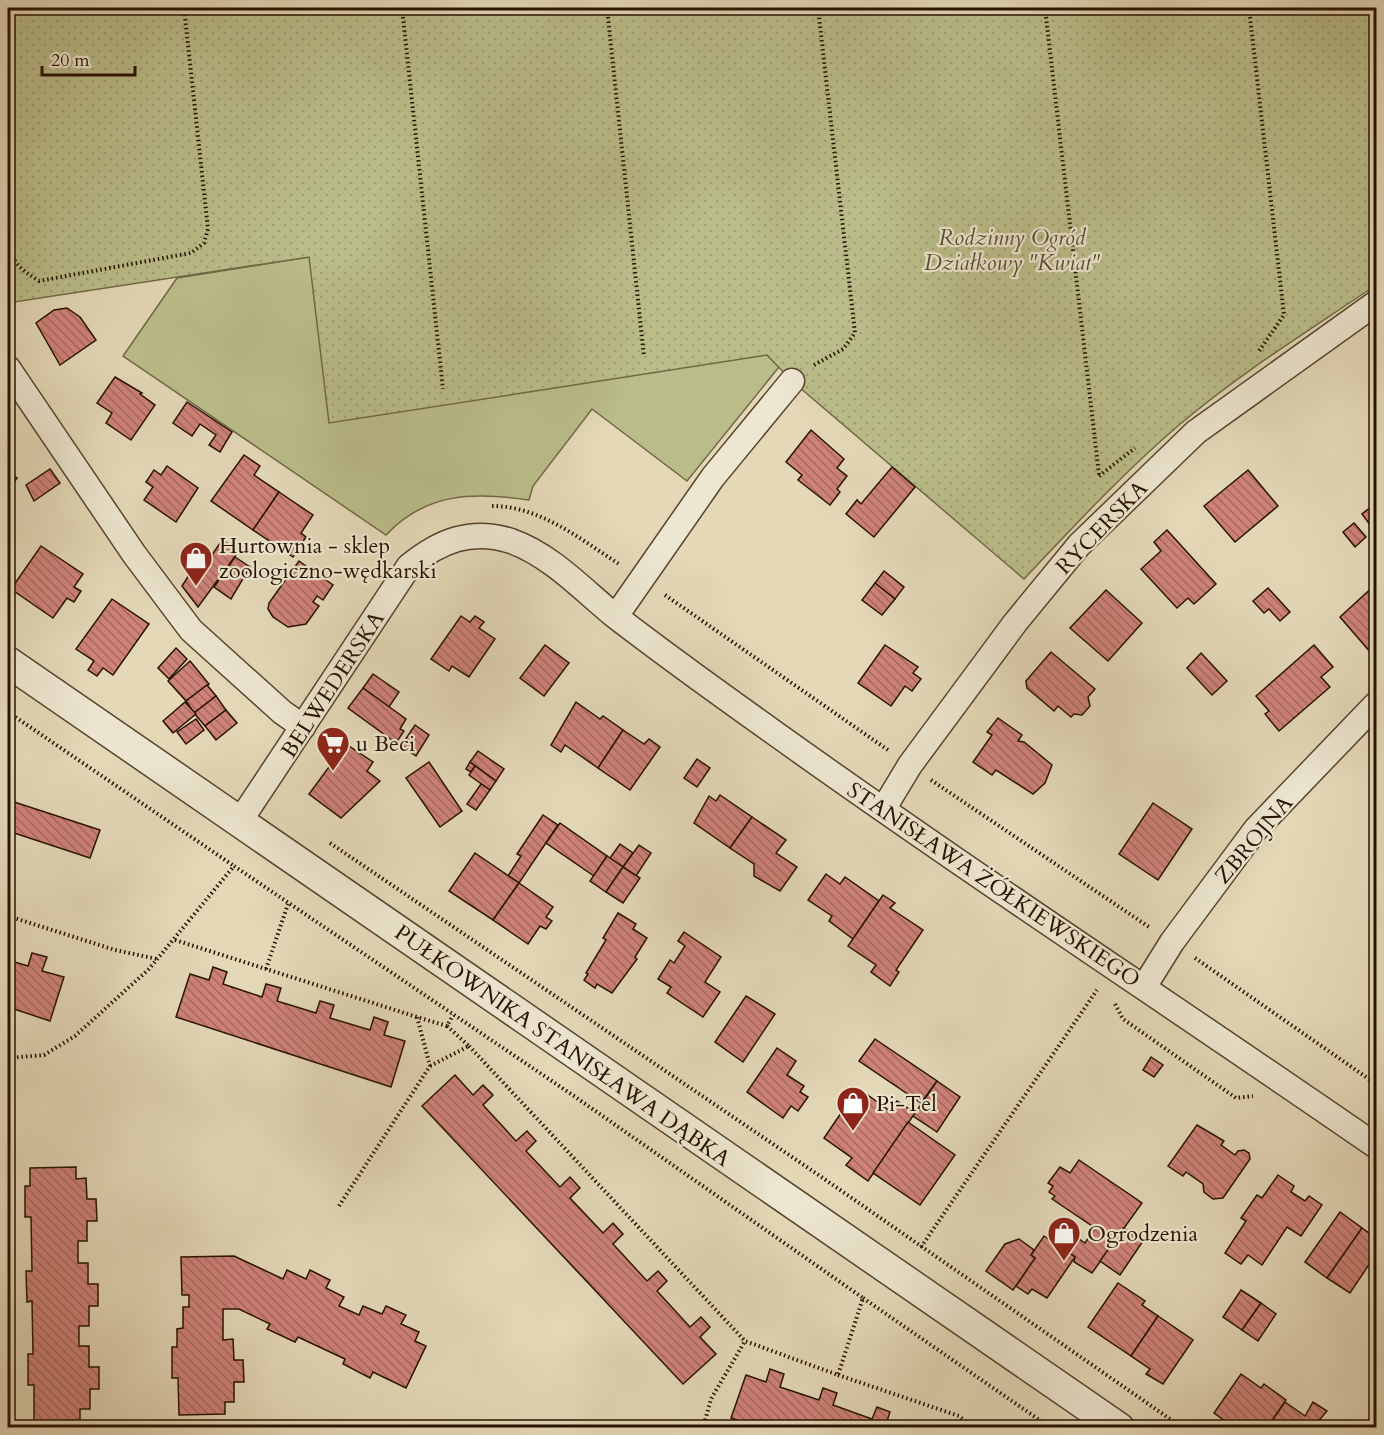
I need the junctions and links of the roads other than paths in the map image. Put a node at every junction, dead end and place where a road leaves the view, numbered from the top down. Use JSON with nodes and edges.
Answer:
{"nodes":[{"id":1,"x":1377,"y":303,"type":"edge"},
{"id":2,"x":8,"y":368,"type":"edge"},
{"id":3,"x":792,"y":381,"type":"road end"},
{"id":4,"x":616,"y":616,"type":"junction"},
{"id":5,"x":8,"y":662,"type":"edge"},
{"id":6,"x":1377,"y":704,"type":"edge"},
{"id":7,"x":303,"y":727,"type":"junction"},
{"id":8,"x":884,"y":808,"type":"junction"},
{"id":9,"x":240,"y":821,"type":"junction"},
{"id":10,"x":1144,"y":987,"type":"junction"},
{"id":11,"x":1377,"y":1146,"type":"edge"},
{"id":12,"x":1119,"y":1428,"type":"edge"}],
"edges":[{"from":1,"to":8,"type":"street","name":"RYCERSKA"},
{"from":2,"to":7,"type":"street"},
{"from":3,"to":4,"type":"street"},
{"from":4,"to":7,"type":"street","name":"BELWEDERSKA"},
{"from":4,"to":8,"type":"street","name":"STANISŁAWA ŻÓŁKIEWSKIEGO"},
{"from":5,"to":9,"type":"street","name":"PUŁKOWNIKA STANISŁAWA DĄBKA"},
{"from":6,"to":10,"type":"street","name":"ZBROJNA"},
{"from":7,"to":9,"type":"street","name":"BELWEDERSKA"},
{"from":8,"to":10,"type":"street","name":"STANISŁAWA ŻÓŁKIEWSKIEGO"},
{"from":9,"to":12,"type":"street","name":"PUŁKOWNIKA STANISŁAWA DĄBKA"},
{"from":10,"to":11,"type":"street","name":"STANISŁAWA ŻÓŁKIEWSKIEGO"}]}
